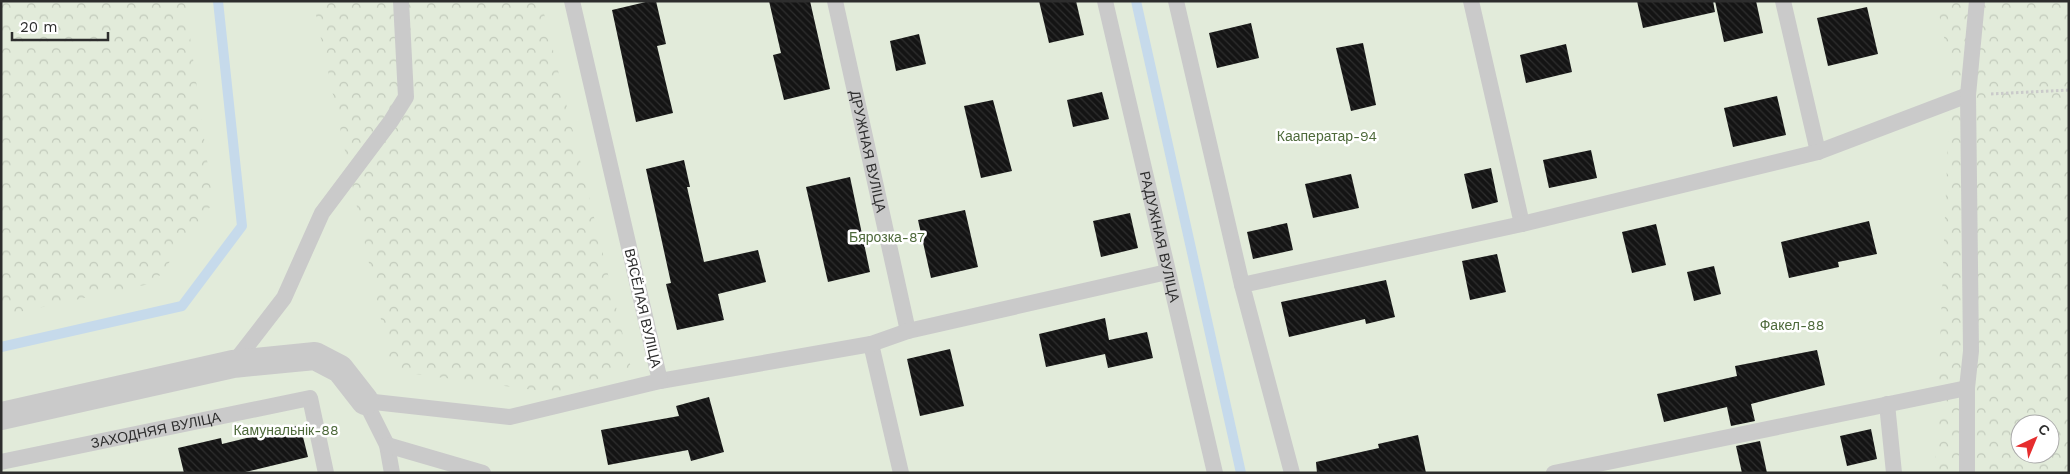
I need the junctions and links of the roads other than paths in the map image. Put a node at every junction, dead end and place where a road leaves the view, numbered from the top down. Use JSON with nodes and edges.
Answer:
{"nodes":[{"id":1,"x":401,"y":1,"type":"edge"},
{"id":2,"x":572,"y":1,"type":"edge"},
{"id":3,"x":835,"y":1,"type":"edge"},
{"id":4,"x":1105,"y":1,"type":"edge"},
{"id":5,"x":1176,"y":1,"type":"edge"},
{"id":6,"x":1471,"y":1,"type":"edge"},
{"id":7,"x":1783,"y":1,"type":"edge"},
{"id":8,"x":1977,"y":1,"type":"edge"},
{"id":9,"x":1968,"y":95,"type":"junction"},
{"id":10,"x":1818,"y":152,"type":"junction"},
{"id":11,"x":1522,"y":224,"type":"junction"},
{"id":12,"x":1167,"y":272,"type":"junction"},
{"id":13,"x":1242,"y":285,"type":"junction"},
{"id":14,"x":908,"y":331,"type":"junction"},
{"id":15,"x":871,"y":344,"type":"junction"},
{"id":16,"x":233,"y":364,"type":"junction"},
{"id":17,"x":660,"y":381,"type":"junction"},
{"id":18,"x":1967,"y":388,"type":"junction"},
{"id":19,"x":365,"y":401,"type":"junction"},
{"id":20,"x":1886,"y":404,"type":"junction"},
{"id":21,"x":1,"y":416,"type":"edge"},
{"id":22,"x":387,"y":445,"type":"junction"},
{"id":23,"x":1,"y":462,"type":"edge"},
{"id":24,"x":326,"y":473,"type":"edge"},
{"id":25,"x":392,"y":473,"type":"edge"},
{"id":26,"x":483,"y":473,"type":"edge"},
{"id":27,"x":901,"y":473,"type":"edge"},
{"id":28,"x":1215,"y":473,"type":"edge"},
{"id":29,"x":1292,"y":473,"type":"edge"},
{"id":30,"x":1554,"y":473,"type":"edge"},
{"id":31,"x":1894,"y":473,"type":"edge"},
{"id":32,"x":1966,"y":473,"type":"edge"}],
"edges":[{"from":1,"to":16,"type":"lane"},
{"from":2,"to":17,"type":"lane","name":"ВЯСЁЛАЯ ВУЛІЦА"},
{"from":3,"to":14,"type":"lane","name":"ДРУЖНАЯ ВУЛІЦА"},
{"from":4,"to":12,"type":"lane","name":"РАДУЖНАЯ ВУЛІЦА"},
{"from":5,"to":13,"type":"lane"},
{"from":6,"to":11,"type":"lane"},
{"from":7,"to":10,"type":"lane"},
{"from":8,"to":9,"type":"lane"},
{"from":9,"to":10,"type":"lane"},
{"from":9,"to":18,"type":"lane"},
{"from":10,"to":11,"type":"lane"},
{"from":11,"to":13,"type":"lane"},
{"from":12,"to":14,"type":"lane"},
{"from":12,"to":28,"type":"lane","name":"РАДУЖНАЯ ВУЛІЦА"},
{"from":13,"to":29,"type":"lane"},
{"from":14,"to":15,"type":"lane"},
{"from":15,"to":17,"type":"lane"},
{"from":15,"to":27,"type":"lane"},
{"from":16,"to":19,"type":"street"},
{"from":16,"to":21,"type":"street"},
{"from":17,"to":19,"type":"lane","name":"ВЯСЁЛАЯ ВУЛІЦА"},
{"from":18,"to":20,"type":"lane"},
{"from":18,"to":32,"type":"lane"},
{"from":19,"to":22,"type":"lane"},
{"from":20,"to":30,"type":"lane"},
{"from":20,"to":31,"type":"lane"},
{"from":22,"to":25,"type":"lane"},
{"from":22,"to":26,"type":"lane"},
{"from":23,"to":24,"type":"lane","name":"ЗАХОДНЯЯ ВУЛІЦА"}]}
